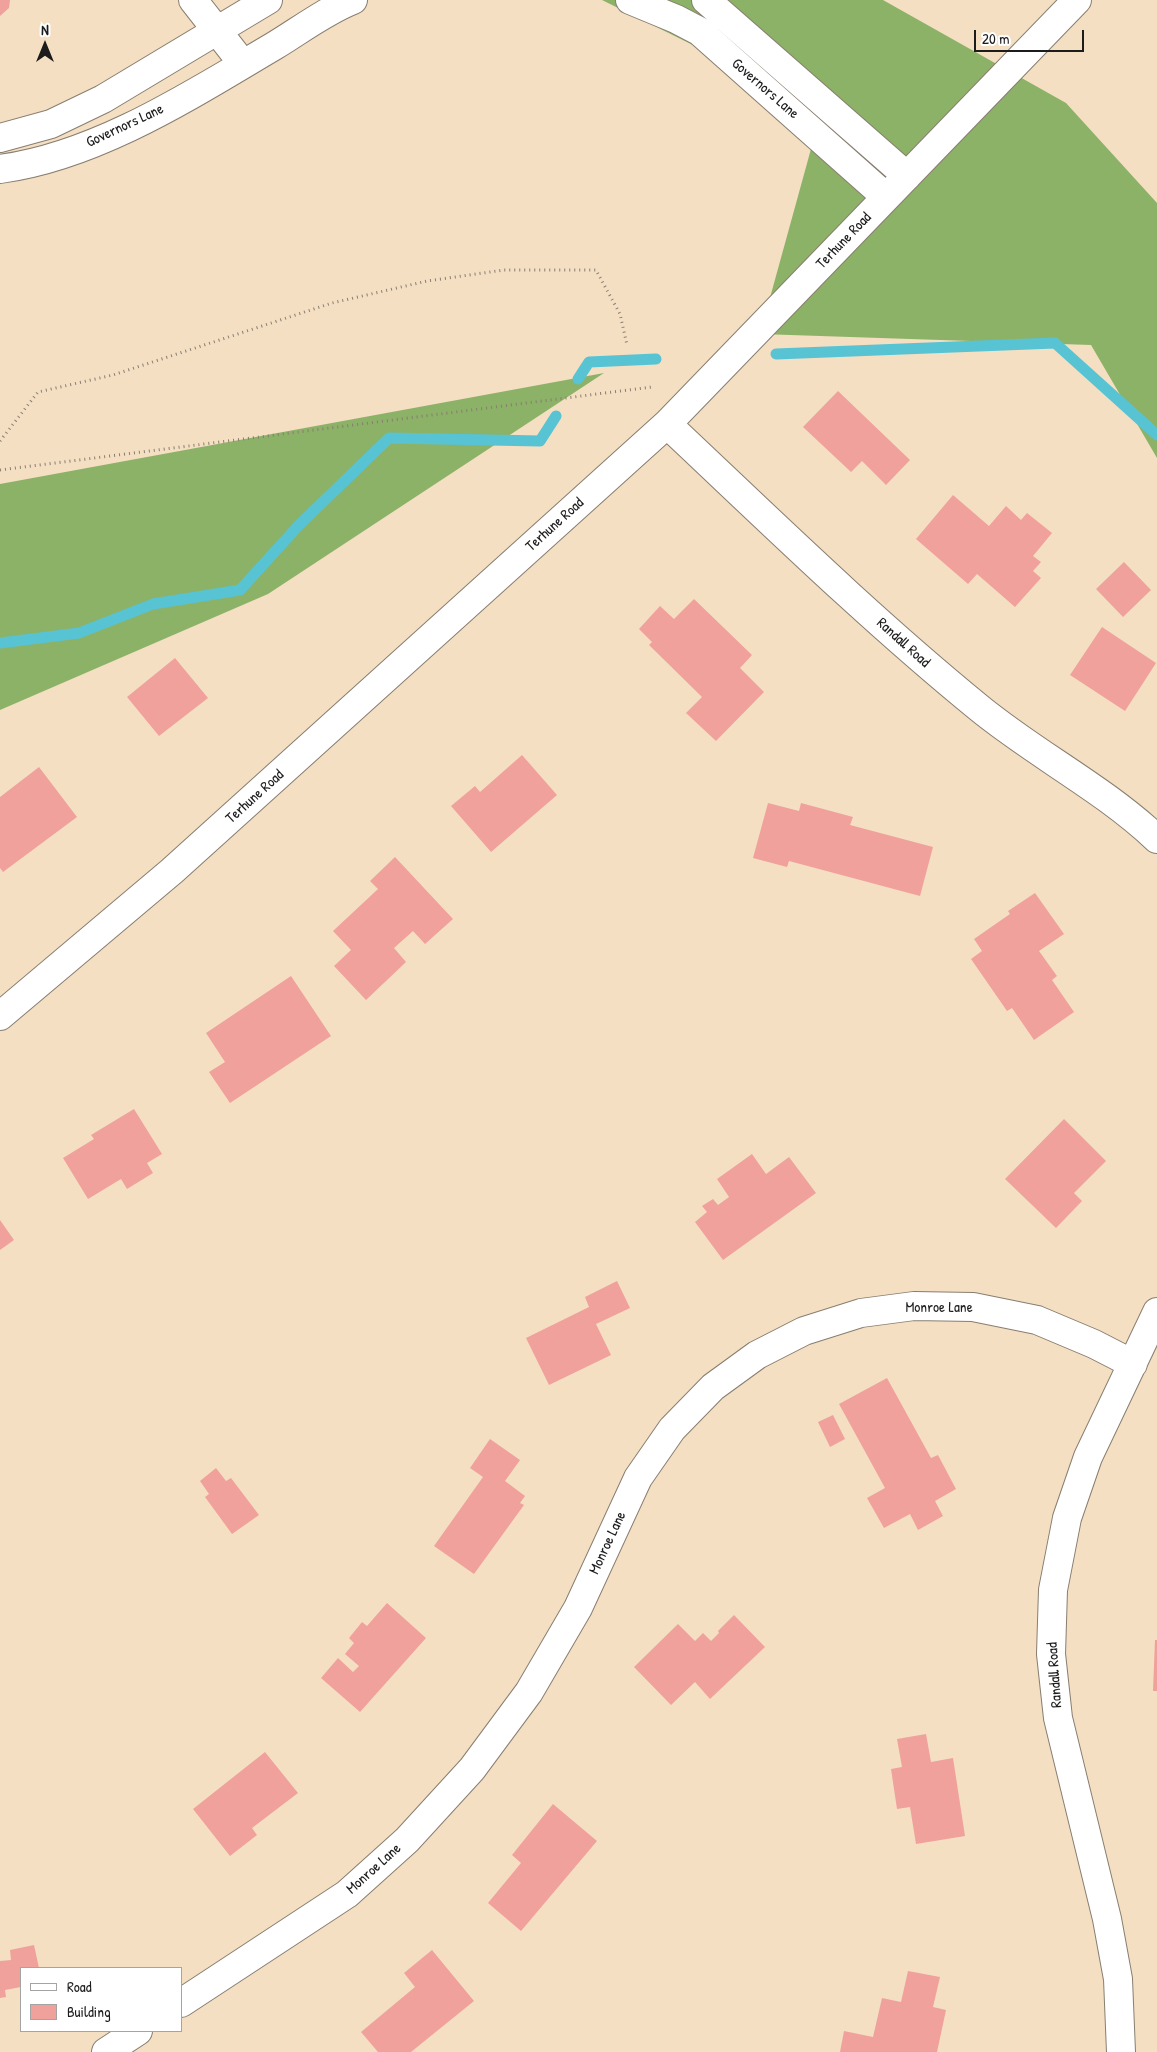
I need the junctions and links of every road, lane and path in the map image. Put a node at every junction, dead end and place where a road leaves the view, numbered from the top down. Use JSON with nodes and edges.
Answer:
{"nodes":[{"id":1,"x":193,"y":0,"type":"edge"},
{"id":2,"x":268,"y":0,"type":"edge"},
{"id":3,"x":353,"y":0,"type":"edge"},
{"id":4,"x":630,"y":0,"type":"edge"},
{"id":5,"x":706,"y":0,"type":"edge"},
{"id":6,"x":1077,"y":0,"type":"edge"},
{"id":7,"x":217,"y":30,"type":"junction"},
{"id":8,"x":243,"y":64,"type":"junction"},
{"id":9,"x":0,"y":138,"type":"edge"},
{"id":10,"x":0,"y":169,"type":"edge"},
{"id":11,"x":907,"y":176,"type":"junction"},
{"id":12,"x":886,"y":197,"type":"junction"},
{"id":13,"x":627,"y":344,"type":"dead end"},
{"id":14,"x":652,"y":388,"type":"dead end"},
{"id":15,"x":667,"y":424,"type":"junction"},
{"id":16,"x":0,"y":441,"type":"edge"},
{"id":17,"x":0,"y":470,"type":"edge"},
{"id":18,"x":1157,"y":839,"type":"edge"},
{"id":19,"x":0,"y":1016,"type":"edge"},
{"id":20,"x":1157,"y":1312,"type":"edge"},
{"id":21,"x":1133,"y":1364,"type":"junction"},
{"id":22,"x":182,"y":2001,"type":"edge"},
{"id":23,"x":136,"y":2032,"type":"edge"},
{"id":24,"x":106,"y":2052,"type":"edge"},
{"id":25,"x":1121,"y":2052,"type":"edge"}],
"edges":[{"from":1,"to":7,"type":"street"},
{"from":2,"to":7,"type":"street"},
{"from":3,"to":8,"type":"street","name":"Governors Lane"},
{"from":4,"to":12,"type":"street","name":"Governors Lane"},
{"from":5,"to":11,"type":"street","name":"Governors Lane"},
{"from":6,"to":11,"type":"street","name":"Terhune Road"},
{"from":7,"to":8,"type":"street"},
{"from":7,"to":9,"type":"street"},
{"from":8,"to":10,"type":"street","name":"Governors Lane"},
{"from":11,"to":12,"type":"street","name":"Terhune Road"},
{"from":12,"to":15,"type":"street","name":"Terhune Road"},
{"from":13,"to":16,"type":"path"},
{"from":14,"to":17,"type":"path"},
{"from":15,"to":18,"type":"street","name":"Randall Road"},
{"from":15,"to":19,"type":"street","name":"Terhune Road"},
{"from":20,"to":21,"type":"street","name":"Randall Road"},
{"from":21,"to":22,"type":"street","name":"Monroe Lane"},
{"from":21,"to":25,"type":"street","name":"Randall Road"},
{"from":23,"to":24,"type":"street"}]}
